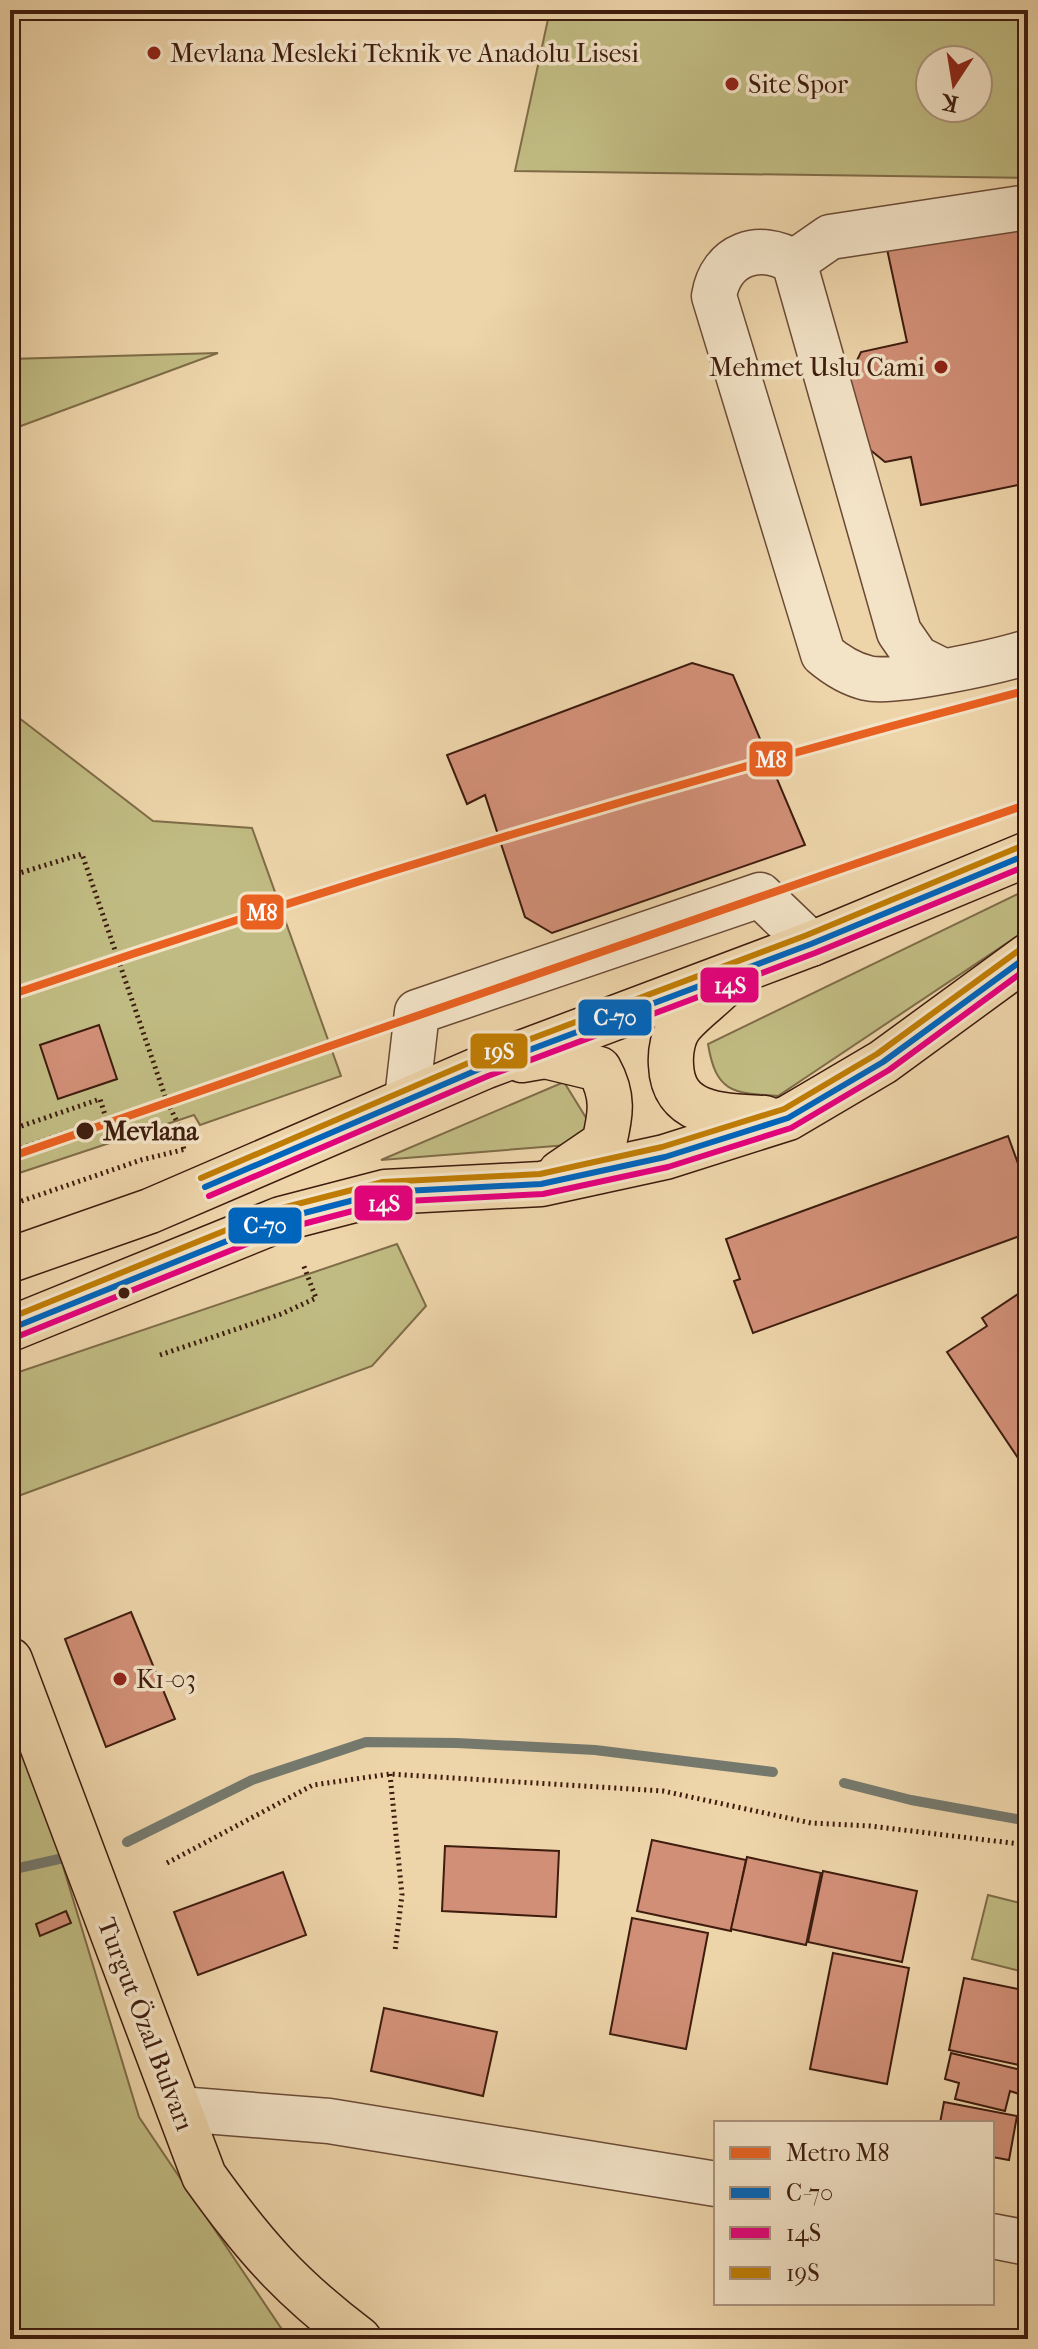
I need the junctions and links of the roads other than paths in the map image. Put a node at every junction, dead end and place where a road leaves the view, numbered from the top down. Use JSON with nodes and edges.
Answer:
{"nodes":[{"id":1,"x":1028,"y":207,"type":"edge"},
{"id":2,"x":794,"y":262,"type":"junction"},
{"id":3,"x":1028,"y":652,"type":"edge"},
{"id":4,"x":941,"y":670,"type":"junction"},
{"id":5,"x":1028,"y":854,"type":"edge"},
{"id":6,"x":811,"y":944,"type":"junction"},
{"id":7,"x":1028,"y":956,"type":"edge"},
{"id":8,"x":740,"y":971,"type":"junction"},
{"id":9,"x":484,"y":1067,"type":"junction"},
{"id":10,"x":407,"y":1099,"type":"junction"},
{"id":11,"x":788,"y":1118,"type":"junction"},
{"id":12,"x":541,"y":1184,"type":"junction"},
{"id":13,"x":10,"y":1260,"type":"edge"},
{"id":14,"x":10,"y":1329,"type":"edge"},
{"id":15,"x":10,"y":1660,"type":"edge"},
{"id":16,"x":179,"y":2109,"type":"junction"},
{"id":17,"x":714,"y":2184,"type":"edge"},
{"id":18,"x":994,"y":2236,"type":"edge"},
{"id":19,"x":1028,"y":2243,"type":"edge"},
{"id":20,"x":359,"y":2339,"type":"edge"}],
"edges":[{"from":1,"to":2,"type":"street"},
{"from":2,"to":4,"type":"street"},
{"from":2,"to":4,"type":"street"},
{"from":3,"to":4,"type":"street"},
{"from":5,"to":6,"type":"main road"},
{"from":6,"to":8,"type":"main road"},
{"from":6,"to":10,"type":"street"},
{"from":7,"to":11,"type":"main road"},
{"from":8,"to":9,"type":"main road"},
{"from":8,"to":11,"type":"main road"},
{"from":9,"to":10,"type":"main road"},
{"from":9,"to":12,"type":"main road"},
{"from":10,"to":13,"type":"main road"},
{"from":11,"to":12,"type":"main road"},
{"from":12,"to":14,"type":"main road"},
{"from":15,"to":16,"type":"main road","name":"Turgut Özal Bulvarı"},
{"from":16,"to":17,"type":"street"},
{"from":16,"to":20,"type":"main road","name":"Turgut Özal Bulvarı"},
{"from":18,"to":19,"type":"street"}]}
